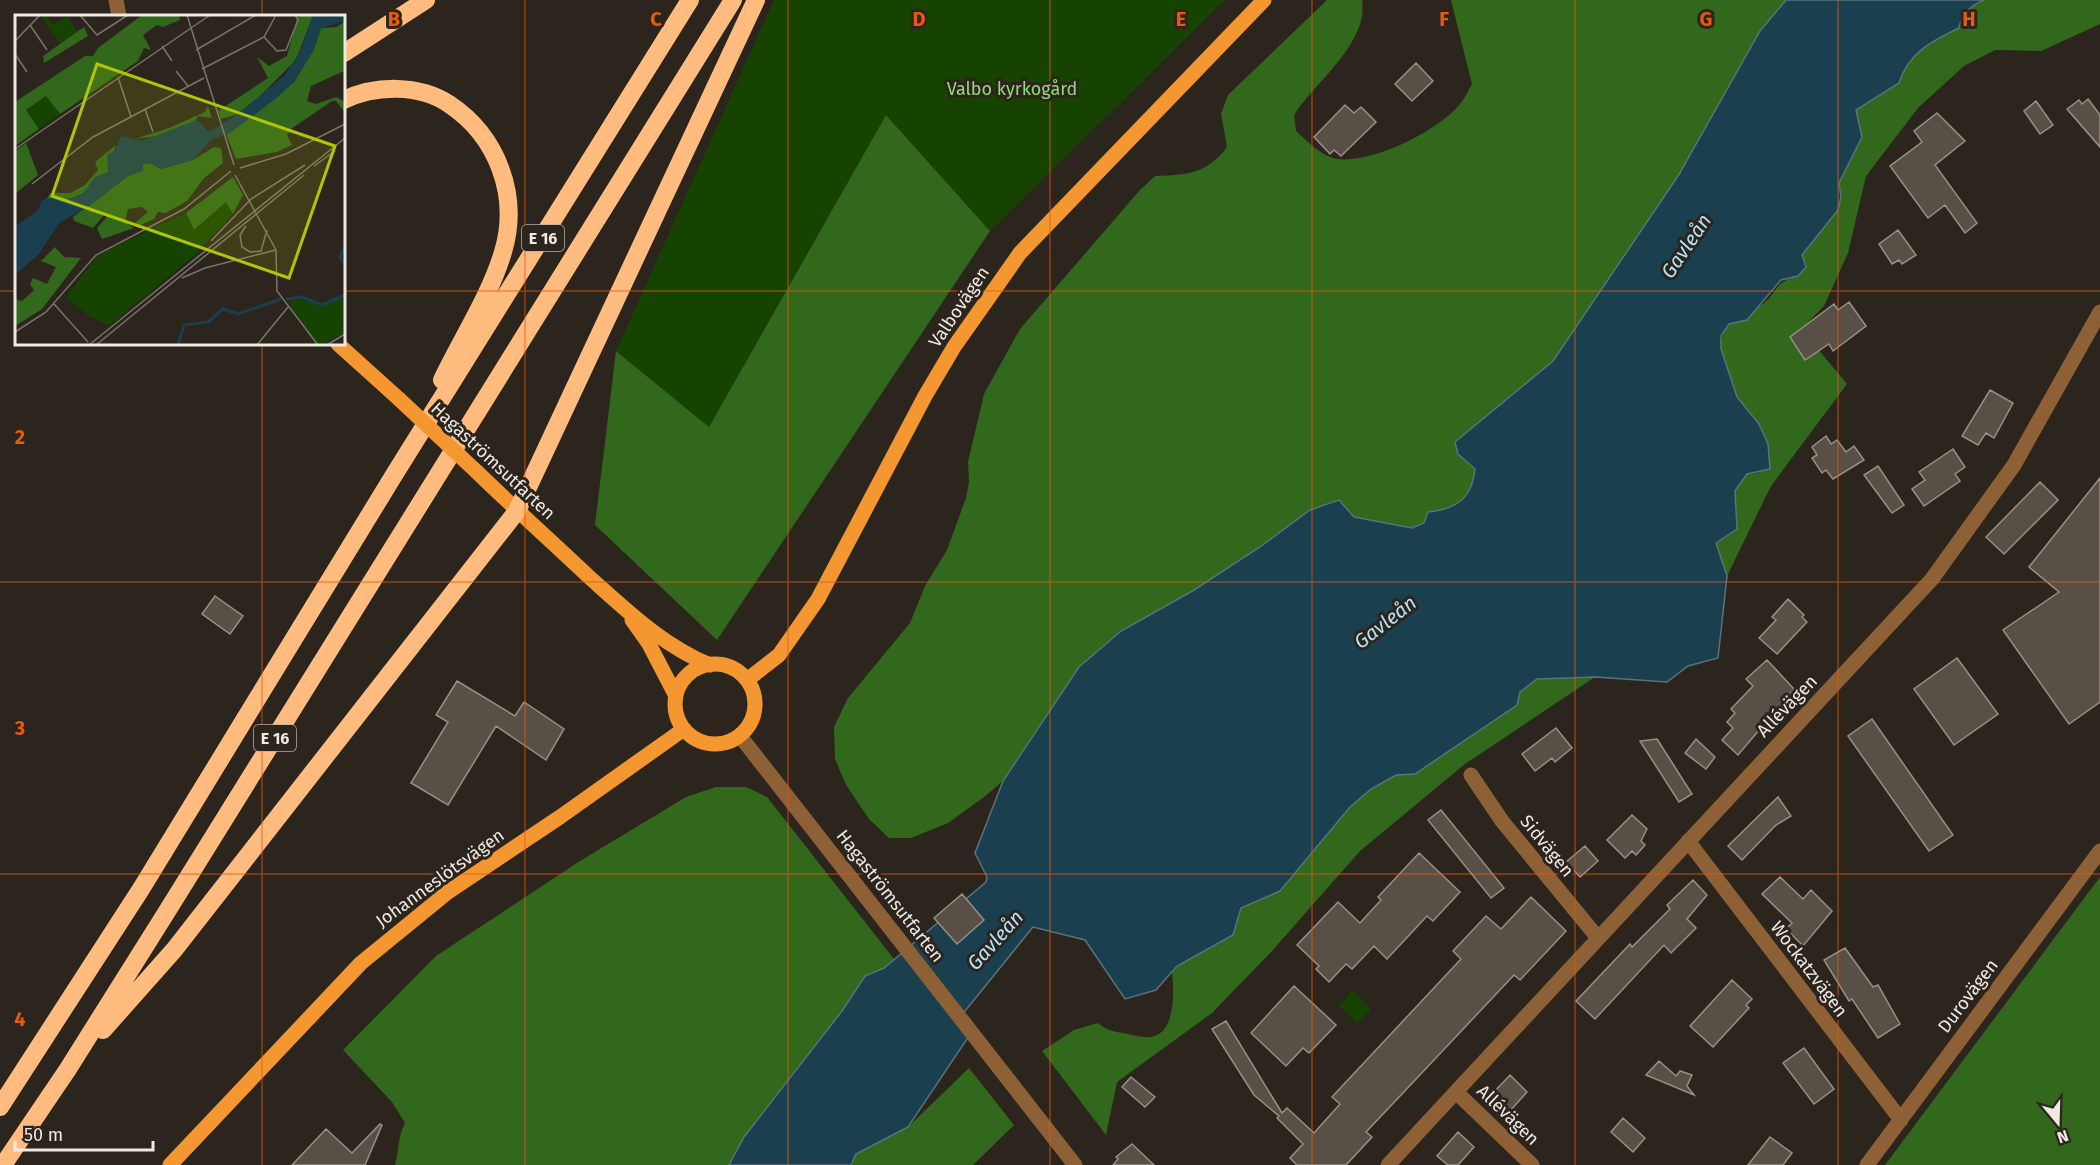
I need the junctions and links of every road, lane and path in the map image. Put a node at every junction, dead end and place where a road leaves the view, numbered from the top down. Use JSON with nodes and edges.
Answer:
{"nodes":[{"id":1,"x":116,"y":0,"type":"edge"},
{"id":2,"x":426,"y":0,"type":"edge"},
{"id":3,"x":690,"y":0,"type":"edge"},
{"id":4,"x":733,"y":0,"type":"edge"},
{"id":5,"x":756,"y":0,"type":"edge"},
{"id":6,"x":1264,"y":0,"type":"edge"},
{"id":7,"x":119,"y":15,"type":"edge"},
{"id":8,"x":345,"y":52,"type":"edge"},
{"id":9,"x":345,"y":100,"type":"edge"},
{"id":10,"x":2100,"y":312,"type":"edge"},
{"id":11,"x":339,"y":345,"type":"edge"},
{"id":12,"x":394,"y":475,"type":"junction"},
{"id":13,"x":517,"y":511,"type":"junction"},
{"id":14,"x":621,"y":606,"type":"junction"},
{"id":15,"x":710,"y":665,"type":"junction"},
{"id":16,"x":747,"y":680,"type":"junction"},
{"id":17,"x":676,"y":696,"type":"junction"},
{"id":18,"x":684,"y":729,"type":"junction"},
{"id":19,"x":740,"y":736,"type":"junction"},
{"id":20,"x":1471,"y":775,"type":"dead end"},
{"id":21,"x":1688,"y":841,"type":"junction"},
{"id":22,"x":2100,"y":851,"type":"edge"},
{"id":23,"x":1598,"y":938,"type":"junction"},
{"id":24,"x":68,"y":1069,"type":"junction"},
{"id":25,"x":1456,"y":1092,"type":"junction"},
{"id":26,"x":0,"y":1107,"type":"edge"},
{"id":27,"x":1900,"y":1120,"type":"junction"},
{"id":28,"x":3,"y":1165,"type":"edge"},
{"id":29,"x":170,"y":1165,"type":"edge"},
{"id":30,"x":1075,"y":1165,"type":"edge"},
{"id":31,"x":1388,"y":1165,"type":"edge"},
{"id":32,"x":1532,"y":1165,"type":"edge"},
{"id":33,"x":1867,"y":1165,"type":"edge"}],
"edges":[{"from":1,"to":7,"type":"street"},
{"from":2,"to":8,"type":"highway"},
{"from":3,"to":12,"type":"highway","number":"E 16"},
{"from":4,"to":24,"type":"highway","number":"E 16"},
{"from":5,"to":13,"type":"highway"},
{"from":6,"to":16,"type":"main road","name":"Valbovägen"},
{"from":9,"to":12,"type":"highway"},
{"from":10,"to":21,"type":"street","name":"Allévägen"},
{"from":11,"to":13,"type":"main road","name":"Hagaströmsutfarten","bridge":true},
{"from":12,"to":26,"type":"highway","number":"E 16"},
{"from":13,"to":14,"type":"main road","name":"Hagaströmsutfarten"},
{"from":13,"to":24,"type":"highway"},
{"from":14,"to":15,"type":"main road","name":"Hagaströmsutfarten"},
{"from":14,"to":17,"type":"main road","name":"Hagaströmsutfarten"},
{"from":15,"to":16,"type":"main road","name":"Hagaströmsutfarten"},
{"from":15,"to":17,"type":"main road"},
{"from":16,"to":19,"type":"main road"},
{"from":17,"to":18,"type":"main road","name":"Hagaströmsutfarten"},
{"from":18,"to":19,"type":"main road"},
{"from":18,"to":29,"type":"main road","name":"Johanneslötsvägen"},
{"from":19,"to":30,"type":"street","name":"Hagaströmsutfarten"},
{"from":20,"to":23,"type":"street","name":"Sidvägen"},
{"from":21,"to":23,"type":"street","name":"Allévägen"},
{"from":21,"to":27,"type":"street","name":"Wockatzvägen"},
{"from":22,"to":27,"type":"street","name":"Durovägen"},
{"from":23,"to":25,"type":"street","name":"Allévägen"},
{"from":24,"to":28,"type":"highway","number":"E 16"},
{"from":25,"to":31,"type":"street","name":"Allévägen"},
{"from":25,"to":32,"type":"street","name":"Allévägen"},
{"from":27,"to":33,"type":"street","name":"Durovägen"}]}
